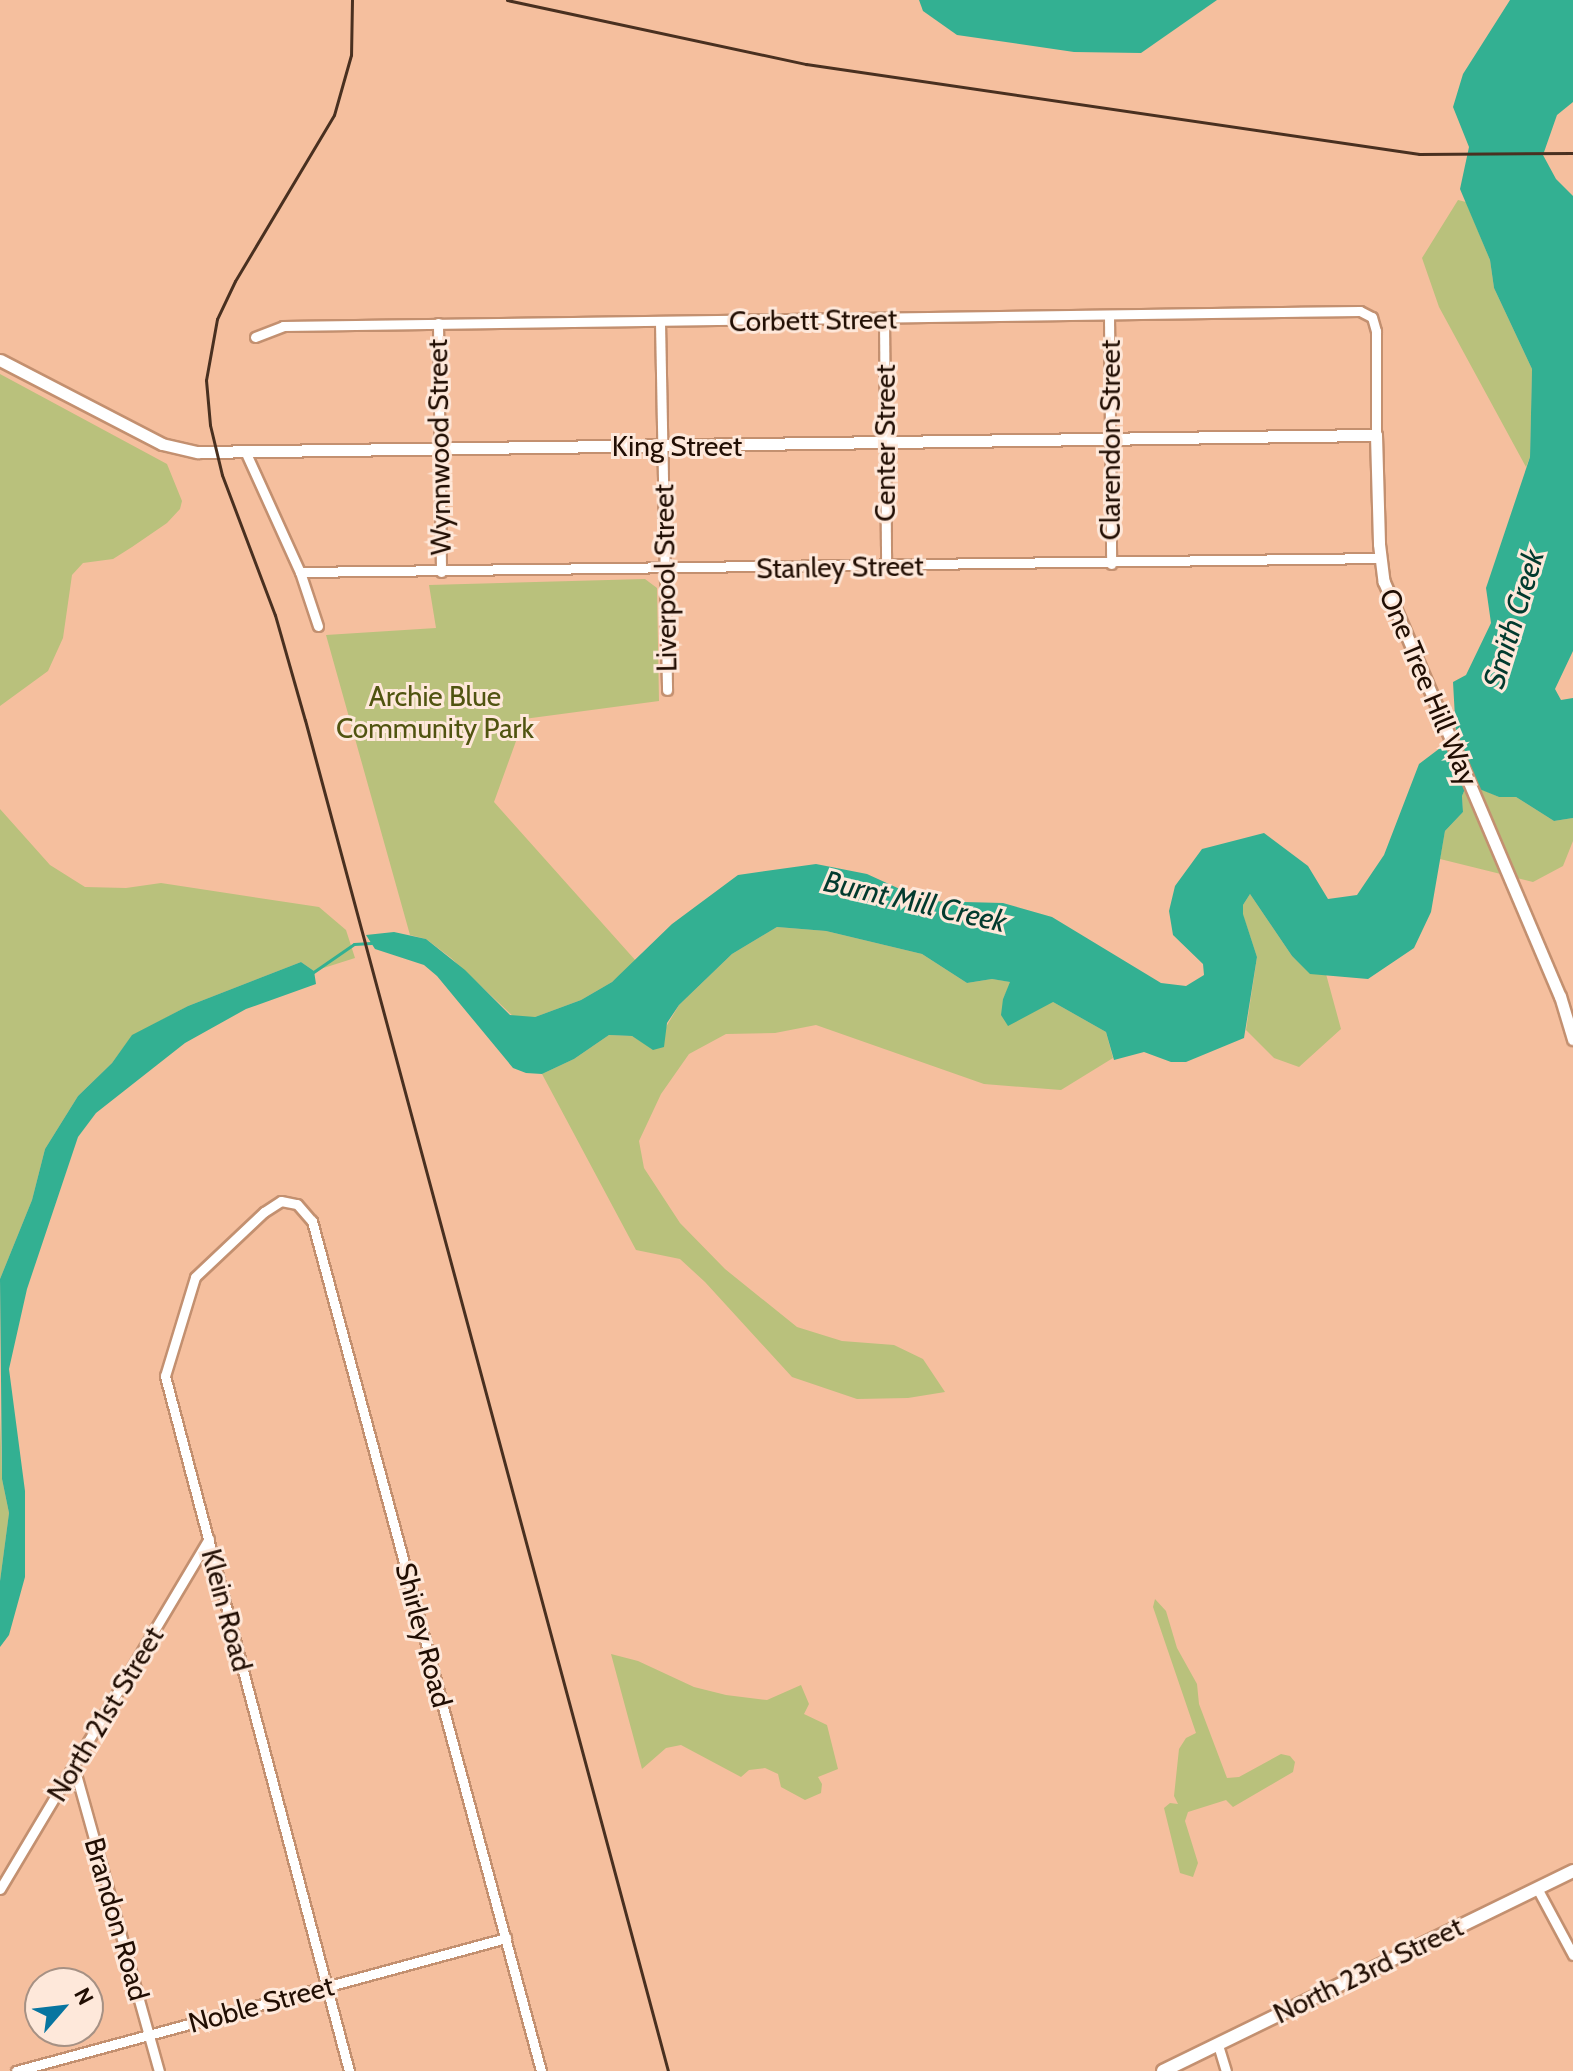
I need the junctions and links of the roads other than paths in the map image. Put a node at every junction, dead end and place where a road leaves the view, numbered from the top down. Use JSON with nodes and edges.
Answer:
{"nodes":[{"id":1,"x":1109,"y":315,"type":"junction"},
{"id":2,"x":1372,"y":317,"type":"joint"},
{"id":3,"x":884,"y":319,"type":"junction"},
{"id":4,"x":660,"y":322,"type":"junction"},
{"id":5,"x":438,"y":323,"type":"junction"},
{"id":6,"x":255,"y":337,"type":"dead end"},
{"id":7,"x":0,"y":360,"type":"edge"},
{"id":8,"x":1376,"y":435,"type":"junction"},
{"id":9,"x":1109,"y":439,"type":"junction"},
{"id":10,"x":886,"y":445,"type":"junction"},
{"id":11,"x":662,"y":446,"type":"junction"},
{"id":12,"x":439,"y":448,"type":"junction"},
{"id":13,"x":245,"y":451,"type":"junction"},
{"id":14,"x":1380,"y":558,"type":"junction"},
{"id":15,"x":1111,"y":564,"type":"junction"},
{"id":16,"x":886,"y":567,"type":"junction"},
{"id":17,"x":663,"y":569,"type":"junction"},
{"id":18,"x":300,"y":572,"type":"junction"},
{"id":19,"x":441,"y":572,"type":"junction"},
{"id":20,"x":318,"y":626,"type":"dead end"},
{"id":21,"x":667,"y":690,"type":"dead end"},
{"id":22,"x":1573,"y":1039,"type":"edge"},
{"id":23,"x":297,"y":1204,"type":"joint"},
{"id":24,"x":209,"y":1539,"type":"junction"},
{"id":25,"x":74,"y":1767,"type":"junction"},
{"id":26,"x":1573,"y":1871,"type":"edge"},
{"id":27,"x":1537,"y":1888,"type":"junction"},
{"id":28,"x":0,"y":1889,"type":"edge"},
{"id":29,"x":506,"y":1938,"type":"junction"},
{"id":30,"x":1573,"y":1955,"type":"edge"},
{"id":31,"x":325,"y":1986,"type":"junction"},
{"id":32,"x":149,"y":2034,"type":"junction"},
{"id":33,"x":1218,"y":2045,"type":"junction"},
{"id":34,"x":16,"y":2071,"type":"edge"},
{"id":35,"x":159,"y":2071,"type":"edge"},
{"id":36,"x":349,"y":2071,"type":"edge"},
{"id":37,"x":541,"y":2071,"type":"edge"},
{"id":38,"x":1163,"y":2071,"type":"edge"},
{"id":39,"x":1226,"y":2071,"type":"edge"}],
"edges":[{"from":1,"to":2,"type":"street","name":"Corbett Street"},
{"from":1,"to":3,"type":"street","name":"Corbett Street"},
{"from":1,"to":9,"type":"street","name":"Clarendon Street"},
{"from":2,"to":8,"type":"street","name":"One Tree Hill Way"},
{"from":3,"to":4,"type":"street","name":"Corbett Street"},
{"from":3,"to":10,"type":"street","name":"Center Street"},
{"from":4,"to":5,"type":"street","name":"Corbett Street"},
{"from":4,"to":11,"type":"street","name":"Liverpool Street"},
{"from":5,"to":6,"type":"street","name":"Corbett Street"},
{"from":5,"to":12,"type":"street","name":"Wynnwood Street"},
{"from":7,"to":13,"type":"street","name":"King Street"},
{"from":8,"to":9,"type":"street","name":"King Street"},
{"from":8,"to":14,"type":"street","name":"One Tree Hill Way"},
{"from":9,"to":10,"type":"street","name":"King Street"},
{"from":9,"to":15,"type":"street","name":"Clarendon Street"},
{"from":10,"to":11,"type":"street","name":"King Street"},
{"from":10,"to":16,"type":"street","name":"Center Street"},
{"from":11,"to":12,"type":"street","name":"King Street"},
{"from":11,"to":17,"type":"street","name":"Liverpool Street"},
{"from":12,"to":13,"type":"street","name":"King Street"},
{"from":12,"to":19,"type":"street","name":"Wynnwood Street"},
{"from":13,"to":18,"type":"street"},
{"from":14,"to":15,"type":"street","name":"Stanley Street"},
{"from":14,"to":22,"type":"street","name":"One Tree Hill Way"},
{"from":15,"to":16,"type":"street","name":"Stanley Street"},
{"from":16,"to":17,"type":"street","name":"Stanley Street"},
{"from":17,"to":19,"type":"street","name":"Stanley Street"},
{"from":17,"to":21,"type":"street","name":"Liverpool Street"},
{"from":18,"to":19,"type":"street","name":"Stanley Street"},
{"from":18,"to":20,"type":"street"},
{"from":23,"to":24,"type":"street","name":"Klein Road"},
{"from":23,"to":29,"type":"street","name":"Shirley Road"},
{"from":24,"to":25,"type":"street","name":"North 21st Street"},
{"from":24,"to":31,"type":"street","name":"Klein Road"},
{"from":25,"to":28,"type":"street","name":"North 21st Street"},
{"from":25,"to":32,"type":"street","name":"Brandon Road"},
{"from":26,"to":27,"type":"main road","name":"North 23rd Street"},
{"from":27,"to":30,"type":"street"},
{"from":27,"to":33,"type":"main road","name":"North 23rd Street"},
{"from":29,"to":31,"type":"street","name":"Noble Street"},
{"from":29,"to":37,"type":"street","name":"Shirley Road"},
{"from":31,"to":32,"type":"street","name":"Noble Street"},
{"from":31,"to":36,"type":"street","name":"Klein Road"},
{"from":32,"to":34,"type":"street","name":"Noble Street"},
{"from":32,"to":35,"type":"street","name":"Brandon Road"},
{"from":33,"to":38,"type":"main road","name":"North 23rd Street"},
{"from":33,"to":39,"type":"street"}]}
